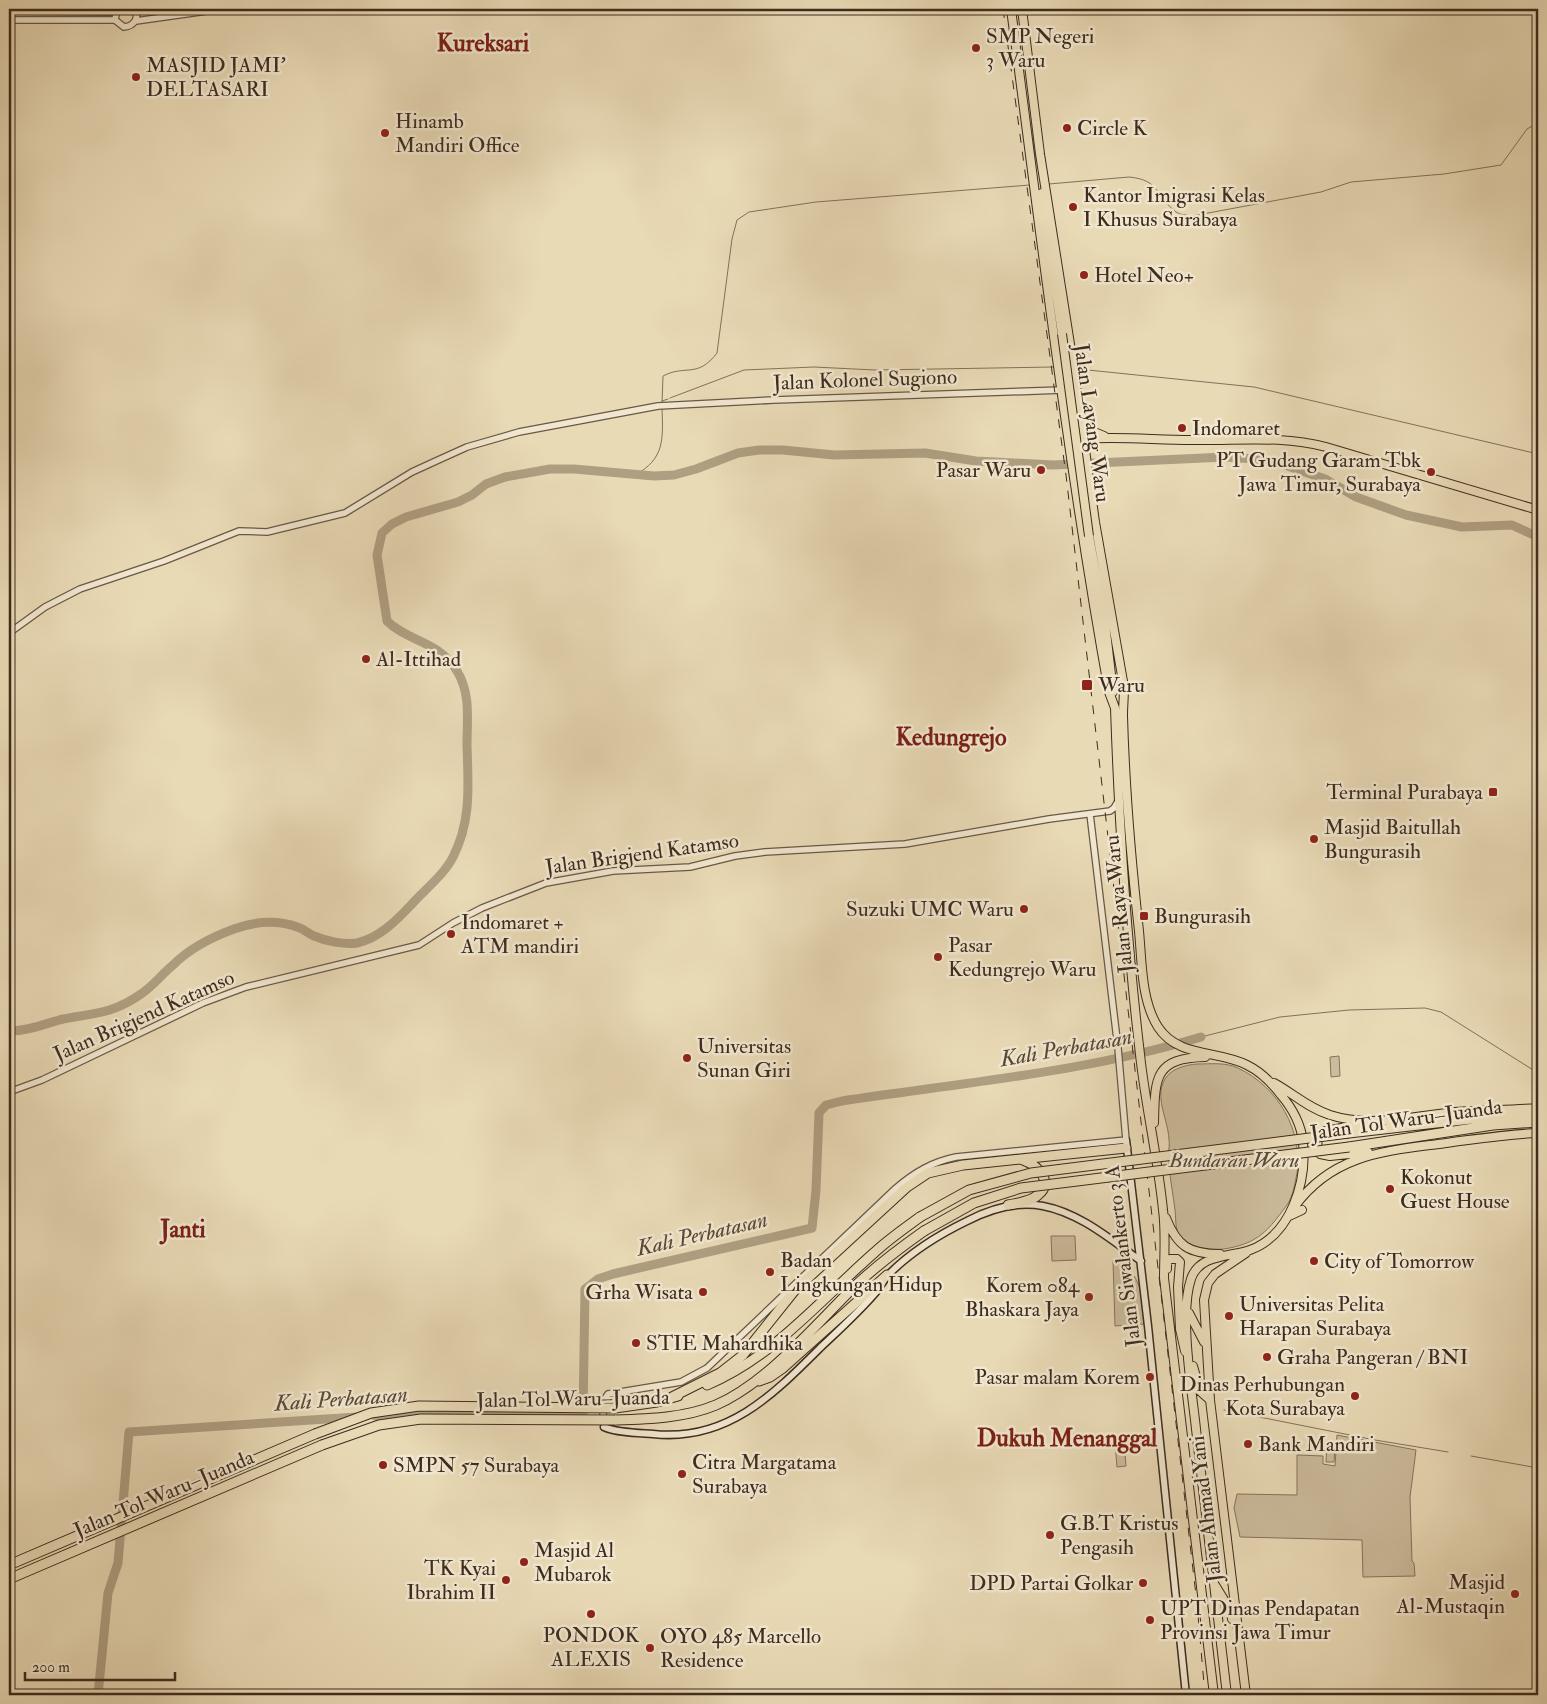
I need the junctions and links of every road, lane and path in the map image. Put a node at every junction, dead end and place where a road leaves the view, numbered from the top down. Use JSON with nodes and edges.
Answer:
{"nodes":[{"id":1,"x":134,"y":9,"type":"edge"},
{"id":2,"x":221,"y":9,"type":"edge"},
{"id":3,"x":1011,"y":9,"type":"edge"},
{"id":4,"x":1022,"y":9,"type":"edge"},
{"id":5,"x":116,"y":10,"type":"edge"},
{"id":6,"x":9,"y":11,"type":"edge"},
{"id":7,"x":9,"y":20,"type":"edge"},
{"id":8,"x":115,"y":20,"type":"junction"},
{"id":9,"x":136,"y":21,"type":"junction"},
{"id":10,"x":1039,"y":182,"type":"junction"},
{"id":11,"x":1063,"y":390,"type":"junction"},
{"id":12,"x":1081,"y":418,"type":"junction"},
{"id":13,"x":1109,"y":437,"type":"junction"},
{"id":14,"x":1084,"y":439,"type":"junction"},
{"id":15,"x":1069,"y":440,"type":"junction"},
{"id":16,"x":1070,"y":453,"type":"junction"},
{"id":17,"x":1086,"y":453,"type":"junction"},
{"id":18,"x":1538,"y":510,"type":"edge"},
{"id":19,"x":1105,"y":623,"type":"junction"},
{"id":20,"x":9,"y":633,"type":"edge"},
{"id":21,"x":1115,"y":708,"type":"junction"},
{"id":22,"x":1123,"y":712,"type":"junction"},
{"id":23,"x":1118,"y":800,"type":"junction"},
{"id":24,"x":1110,"y":811,"type":"junction"},
{"id":25,"x":1090,"y":814,"type":"junction"},
{"id":26,"x":1119,"y":822,"type":"junction"},
{"id":27,"x":1222,"y":1058,"type":"junction"},
{"id":28,"x":1268,"y":1080,"type":"junction"},
{"id":29,"x":9,"y":1092,"type":"edge"},
{"id":30,"x":1538,"y":1108,"type":"edge"},
{"id":31,"x":1538,"y":1115,"type":"edge"},
{"id":32,"x":1386,"y":1121,"type":"junction"},
{"id":33,"x":1538,"y":1122,"type":"edge"},
{"id":34,"x":1538,"y":1128,"type":"edge"},
{"id":35,"x":1468,"y":1129,"type":"junction"},
{"id":36,"x":1538,"y":1133,"type":"edge"},
{"id":37,"x":1153,"y":1135,"type":"junction"},
{"id":38,"x":1126,"y":1144,"type":"junction"},
{"id":39,"x":1380,"y":1152,"type":"junction"},
{"id":40,"x":1016,"y":1159,"type":"junction"},
{"id":41,"x":1008,"y":1205,"type":"junction"},
{"id":42,"x":1302,"y":1210,"type":"dead end"},
{"id":43,"x":1164,"y":1212,"type":"junction"},
{"id":44,"x":1290,"y":1213,"type":"junction"},
{"id":45,"x":1249,"y":1250,"type":"junction"},
{"id":46,"x":1236,"y":1253,"type":"junction"},
{"id":47,"x":1141,"y":1261,"type":"junction"},
{"id":48,"x":887,"y":1275,"type":"junction"},
{"id":49,"x":1168,"y":1304,"type":"junction"},
{"id":50,"x":1188,"y":1311,"type":"junction"},
{"id":51,"x":1205,"y":1344,"type":"junction"},
{"id":52,"x":1188,"y":1346,"type":"junction"},
{"id":53,"x":1189,"y":1360,"type":"junction"},
{"id":54,"x":756,"y":1382,"type":"junction"},
{"id":55,"x":672,"y":1398,"type":"junction"},
{"id":56,"x":1210,"y":1400,"type":"junction"},
{"id":57,"x":604,"y":1427,"type":"joint"},
{"id":58,"x":13,"y":1563,"type":"edge"},
{"id":59,"x":9,"y":1579,"type":"edge"},
{"id":60,"x":1213,"y":1581,"type":"junction"},
{"id":61,"x":1243,"y":1670,"type":"junction"},
{"id":62,"x":1186,"y":1695,"type":"edge"},
{"id":63,"x":1214,"y":1695,"type":"edge"},
{"id":64,"x":1227,"y":1695,"type":"edge"},
{"id":65,"x":1246,"y":1695,"type":"edge"}],
"edges":[{"from":1,"to":9,"type":"street"},
{"from":2,"to":9,"type":"street"},
{"from":3,"to":10,"type":"highway"},
{"from":4,"to":10,"type":"highway","name":"Jalan Layang Waru"},
{"from":5,"to":6,"type":"street"},
{"from":5,"to":8,"type":"street"},
{"from":7,"to":8,"type":"street"},
{"from":8,"to":9,"type":"street"},
{"from":10,"to":11,"type":"highway","name":"Jalan Raya Waru"},
{"from":10,"to":12,"type":"highway","name":"Jalan Raya Waru"},
{"from":10,"to":19,"type":"highway","name":"Jalan Layang Waru","bridge":true},
{"from":11,"to":15,"type":"highway","name":"Jalan Raya Waru"},
{"from":11,"to":20,"type":"street","name":"Jalan Kolonel Sugiono"},
{"from":12,"to":13,"type":"highway"},
{"from":12,"to":14,"type":"highway","name":"Jalan Raya Waru"},
{"from":13,"to":14,"type":"highway"},
{"from":13,"to":17,"type":"highway"},
{"from":13,"to":18,"type":"highway"},
{"from":14,"to":15,"type":"highway"},
{"from":14,"to":17,"type":"highway","name":"Jalan Raya Waru"},
{"from":15,"to":16,"type":"highway","name":"Jalan Raya Waru"},
{"from":16,"to":17,"type":"highway"},
{"from":16,"to":21,"type":"highway","name":"Jalan Raya Waru"},
{"from":17,"to":22,"type":"highway","name":"Jalan Raya Waru"},
{"from":19,"to":21,"type":"highway","name":"Jalan Layang Waru"},
{"from":19,"to":22,"type":"highway","name":"Jalan Layang Waru"},
{"from":21,"to":23,"type":"highway","name":"Jalan Raya Waru"},
{"from":22,"to":27,"type":"highway","name":"Jalan Raya Waru"},
{"from":23,"to":24,"type":"street"},
{"from":23,"to":26,"type":"highway","name":"Jalan Raya Waru"},
{"from":24,"to":25,"type":"street","name":"Jalan Brigjend Katamso"},
{"from":24,"to":26,"type":"street"},
{"from":25,"to":29,"type":"street","name":"Jalan Brigjend Katamso"},
{"from":25,"to":38,"type":"street","name":"Jalan Siwalankerto 3 A"},
{"from":26,"to":37,"type":"highway","name":"Jalan Raya Waru"},
{"from":27,"to":28,"type":"highway","name":"Jalan Raya Waru"},
{"from":27,"to":37,"type":"highway"},
{"from":28,"to":32,"type":"highway"},
{"from":28,"to":44,"type":"highway","name":"Jalan Raya Waru"},
{"from":30,"to":32,"type":"highway"},
{"from":31,"to":55,"type":"highway","name":"Jalan Tol Waru–Juanda","bridge":true},
{"from":32,"to":39,"type":"highway"},
{"from":33,"to":35,"type":"highway","name":"Jalan Tol Waru–Juanda"},
{"from":34,"to":35,"type":"highway"},
{"from":35,"to":54,"type":"highway","name":"Jalan Tol Waru–Juanda","bridge":true},
{"from":36,"to":39,"type":"highway"},
{"from":37,"to":43,"type":"highway","name":"Jalan Raya Waru"},
{"from":38,"to":40,"type":"highway"},
{"from":38,"to":47,"type":"main road","name":"Jalan Siwalankerto 3 A"},
{"from":38,"to":57,"type":"street"},
{"from":39,"to":44,"type":"highway"},
{"from":40,"to":41,"type":"highway"},
{"from":40,"to":55,"type":"highway"},
{"from":41,"to":47,"type":"main road"},
{"from":41,"to":48,"type":"main road"},
{"from":42,"to":44,"type":"highway"},
{"from":43,"to":46,"type":"highway"},
{"from":43,"to":49,"type":"highway"},
{"from":44,"to":45,"type":"highway","name":"Jalan Raya Waru"},
{"from":45,"to":46,"type":"highway","name":"Jalan Raya Waru"},
{"from":45,"to":51,"type":"highway","name":"Jalan Ahmad Yani"},
{"from":46,"to":50,"type":"highway"},
{"from":47,"to":62,"type":"main road","name":"Jalan Siwalankerto 3 A"},
{"from":48,"to":54,"type":"highway"},
{"from":48,"to":57,"type":"main road"},
{"from":49,"to":53,"type":"highway"},
{"from":49,"to":63,"type":"highway"},
{"from":50,"to":51,"type":"highway"},
{"from":50,"to":52,"type":"highway"},
{"from":51,"to":56,"type":"highway","name":"Jalan Ahmad Yani"},
{"from":52,"to":53,"type":"highway"},
{"from":52,"to":56,"type":"highway"},
{"from":53,"to":60,"type":"highway"},
{"from":54,"to":59,"type":"highway","name":"Jalan Tol Waru–Juanda","bridge":true},
{"from":55,"to":58,"type":"highway","name":"Jalan Tol Waru–Juanda","bridge":true},
{"from":56,"to":61,"type":"highway","name":"Jalan Ahmad Yani"},
{"from":60,"to":61,"type":"highway"},
{"from":60,"to":64,"type":"highway"},
{"from":61,"to":65,"type":"highway","name":"Jalan Ahmad Yani"}]}
